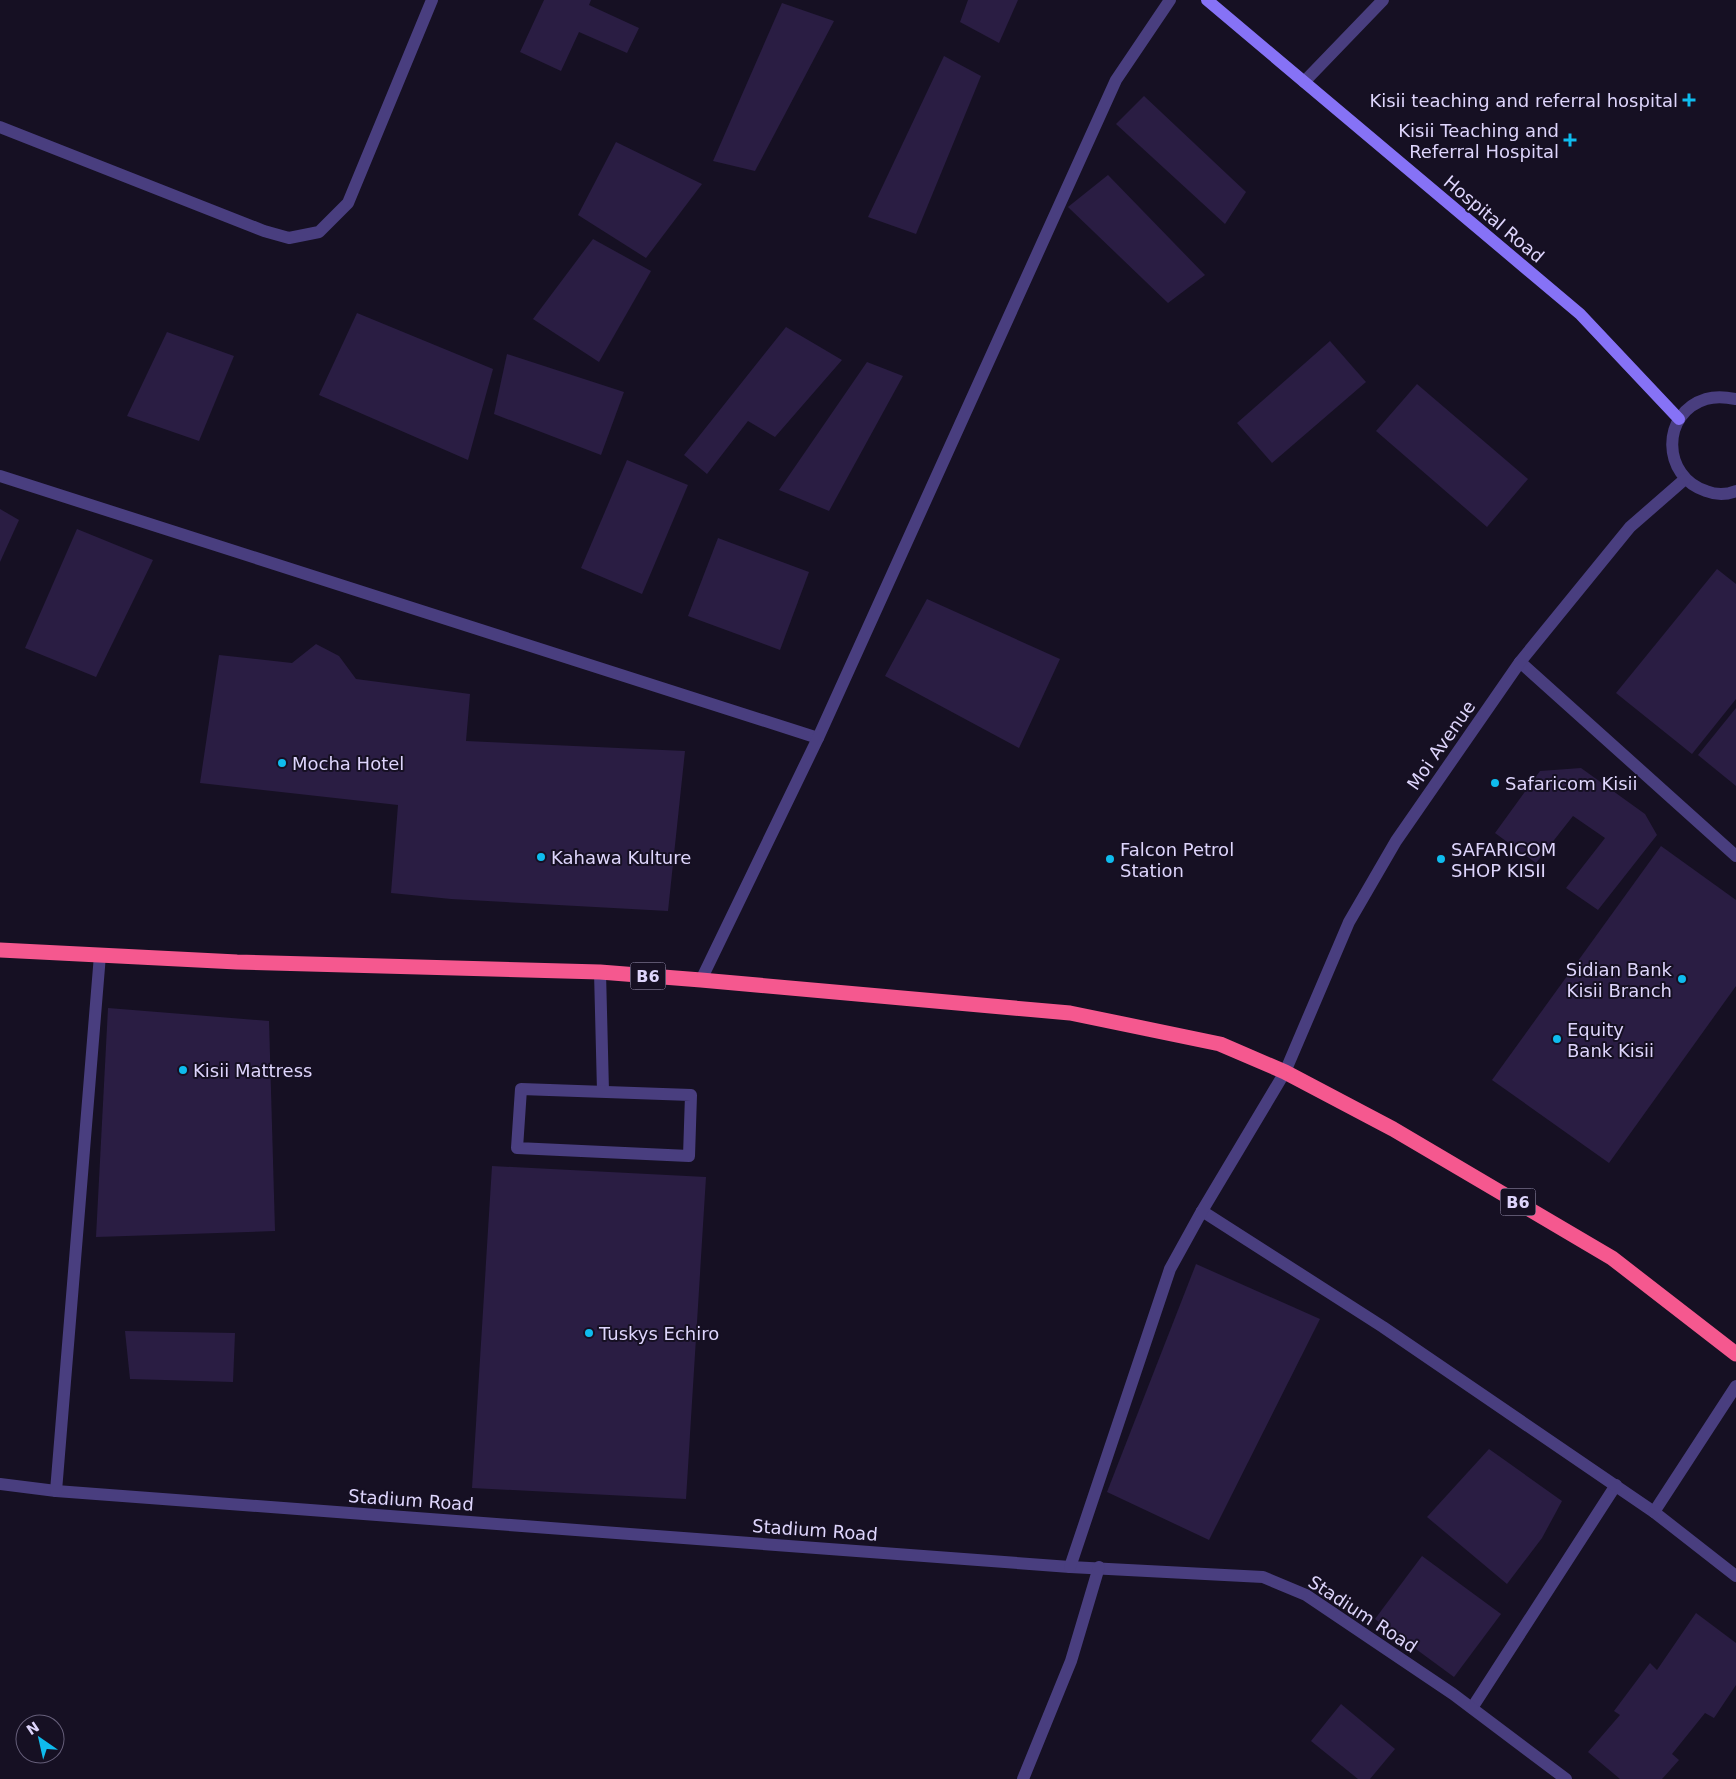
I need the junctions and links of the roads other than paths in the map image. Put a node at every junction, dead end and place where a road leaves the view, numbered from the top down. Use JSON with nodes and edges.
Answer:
{"nodes":[{"id":1,"x":432,"y":0,"type":"edge"},
{"id":2,"x":1170,"y":0,"type":"edge"},
{"id":3,"x":1207,"y":0,"type":"edge"},
{"id":4,"x":1383,"y":0,"type":"edge"},
{"id":5,"x":1304,"y":82,"type":"junction"},
{"id":6,"x":0,"y":127,"type":"edge"},
{"id":7,"x":1736,"y":399,"type":"edge"},
{"id":8,"x":1680,"y":419,"type":"junction"},
{"id":9,"x":0,"y":476,"type":"edge"},
{"id":10,"x":1685,"y":480,"type":"junction"},
{"id":11,"x":1736,"y":491,"type":"edge"},
{"id":12,"x":1520,"y":662,"type":"junction"},
{"id":13,"x":818,"y":738,"type":"junction"},
{"id":14,"x":1736,"y":856,"type":"edge"},
{"id":15,"x":0,"y":950,"type":"edge"},
{"id":16,"x":100,"y":955,"type":"junction"},
{"id":17,"x":600,"y":972,"type":"junction"},
{"id":18,"x":701,"y":980,"type":"junction"},
{"id":19,"x":1285,"y":1072,"type":"junction"},
{"id":20,"x":603,"y":1091,"type":"junction"},
{"id":21,"x":1202,"y":1211,"type":"junction"},
{"id":22,"x":1736,"y":1354,"type":"edge"},
{"id":23,"x":1736,"y":1386,"type":"edge"},
{"id":24,"x":0,"y":1484,"type":"edge"},
{"id":25,"x":1616,"y":1485,"type":"junction"},
{"id":26,"x":56,"y":1491,"type":"junction"},
{"id":27,"x":1654,"y":1512,"type":"junction"},
{"id":28,"x":1070,"y":1567,"type":"junction"},
{"id":29,"x":1099,"y":1567,"type":"junction"},
{"id":30,"x":1736,"y":1576,"type":"edge"},
{"id":31,"x":1472,"y":1708,"type":"junction"},
{"id":32,"x":1023,"y":1779,"type":"edge"},
{"id":33,"x":1566,"y":1779,"type":"edge"}],
"edges":[{"from":1,"to":6,"type":"street"},
{"from":2,"to":13,"type":"street"},
{"from":3,"to":5,"type":"street","name":"Hospital Road"},
{"from":4,"to":5,"type":"street"},
{"from":5,"to":8,"type":"street","name":"Hospital Road"},
{"from":7,"to":8,"type":"street"},
{"from":8,"to":10,"type":"street"},
{"from":9,"to":13,"type":"street"},
{"from":10,"to":11,"type":"street"},
{"from":10,"to":12,"type":"street","name":"Moi Avenue"},
{"from":12,"to":14,"type":"street"},
{"from":12,"to":19,"type":"street","name":"Moi Avenue"},
{"from":13,"to":18,"type":"street"},
{"from":15,"to":16,"type":"highway","number":"B6"},
{"from":16,"to":17,"type":"highway","number":"B6"},
{"from":16,"to":26,"type":"street"},
{"from":17,"to":18,"type":"highway","number":"B6"},
{"from":17,"to":20,"type":"street"},
{"from":18,"to":19,"type":"highway","number":"B6"},
{"from":19,"to":21,"type":"street","name":"Moi Avenue"},
{"from":19,"to":22,"type":"highway","number":"B6"},
{"from":20,"to":20,"type":"street"},
{"from":21,"to":25,"type":"street"},
{"from":21,"to":28,"type":"street","name":"Moi Avenue"},
{"from":23,"to":27,"type":"street"},
{"from":24,"to":26,"type":"street","name":"Stadium Road"},
{"from":25,"to":27,"type":"street"},
{"from":25,"to":31,"type":"street"},
{"from":26,"to":28,"type":"street","name":"Stadium Road"},
{"from":27,"to":30,"type":"street"},
{"from":28,"to":29,"type":"street","name":"Stadium Road"},
{"from":29,"to":31,"type":"street","name":"Stadium Road"},
{"from":29,"to":32,"type":"street"},
{"from":31,"to":33,"type":"street","name":"Stadium Road"}]}
